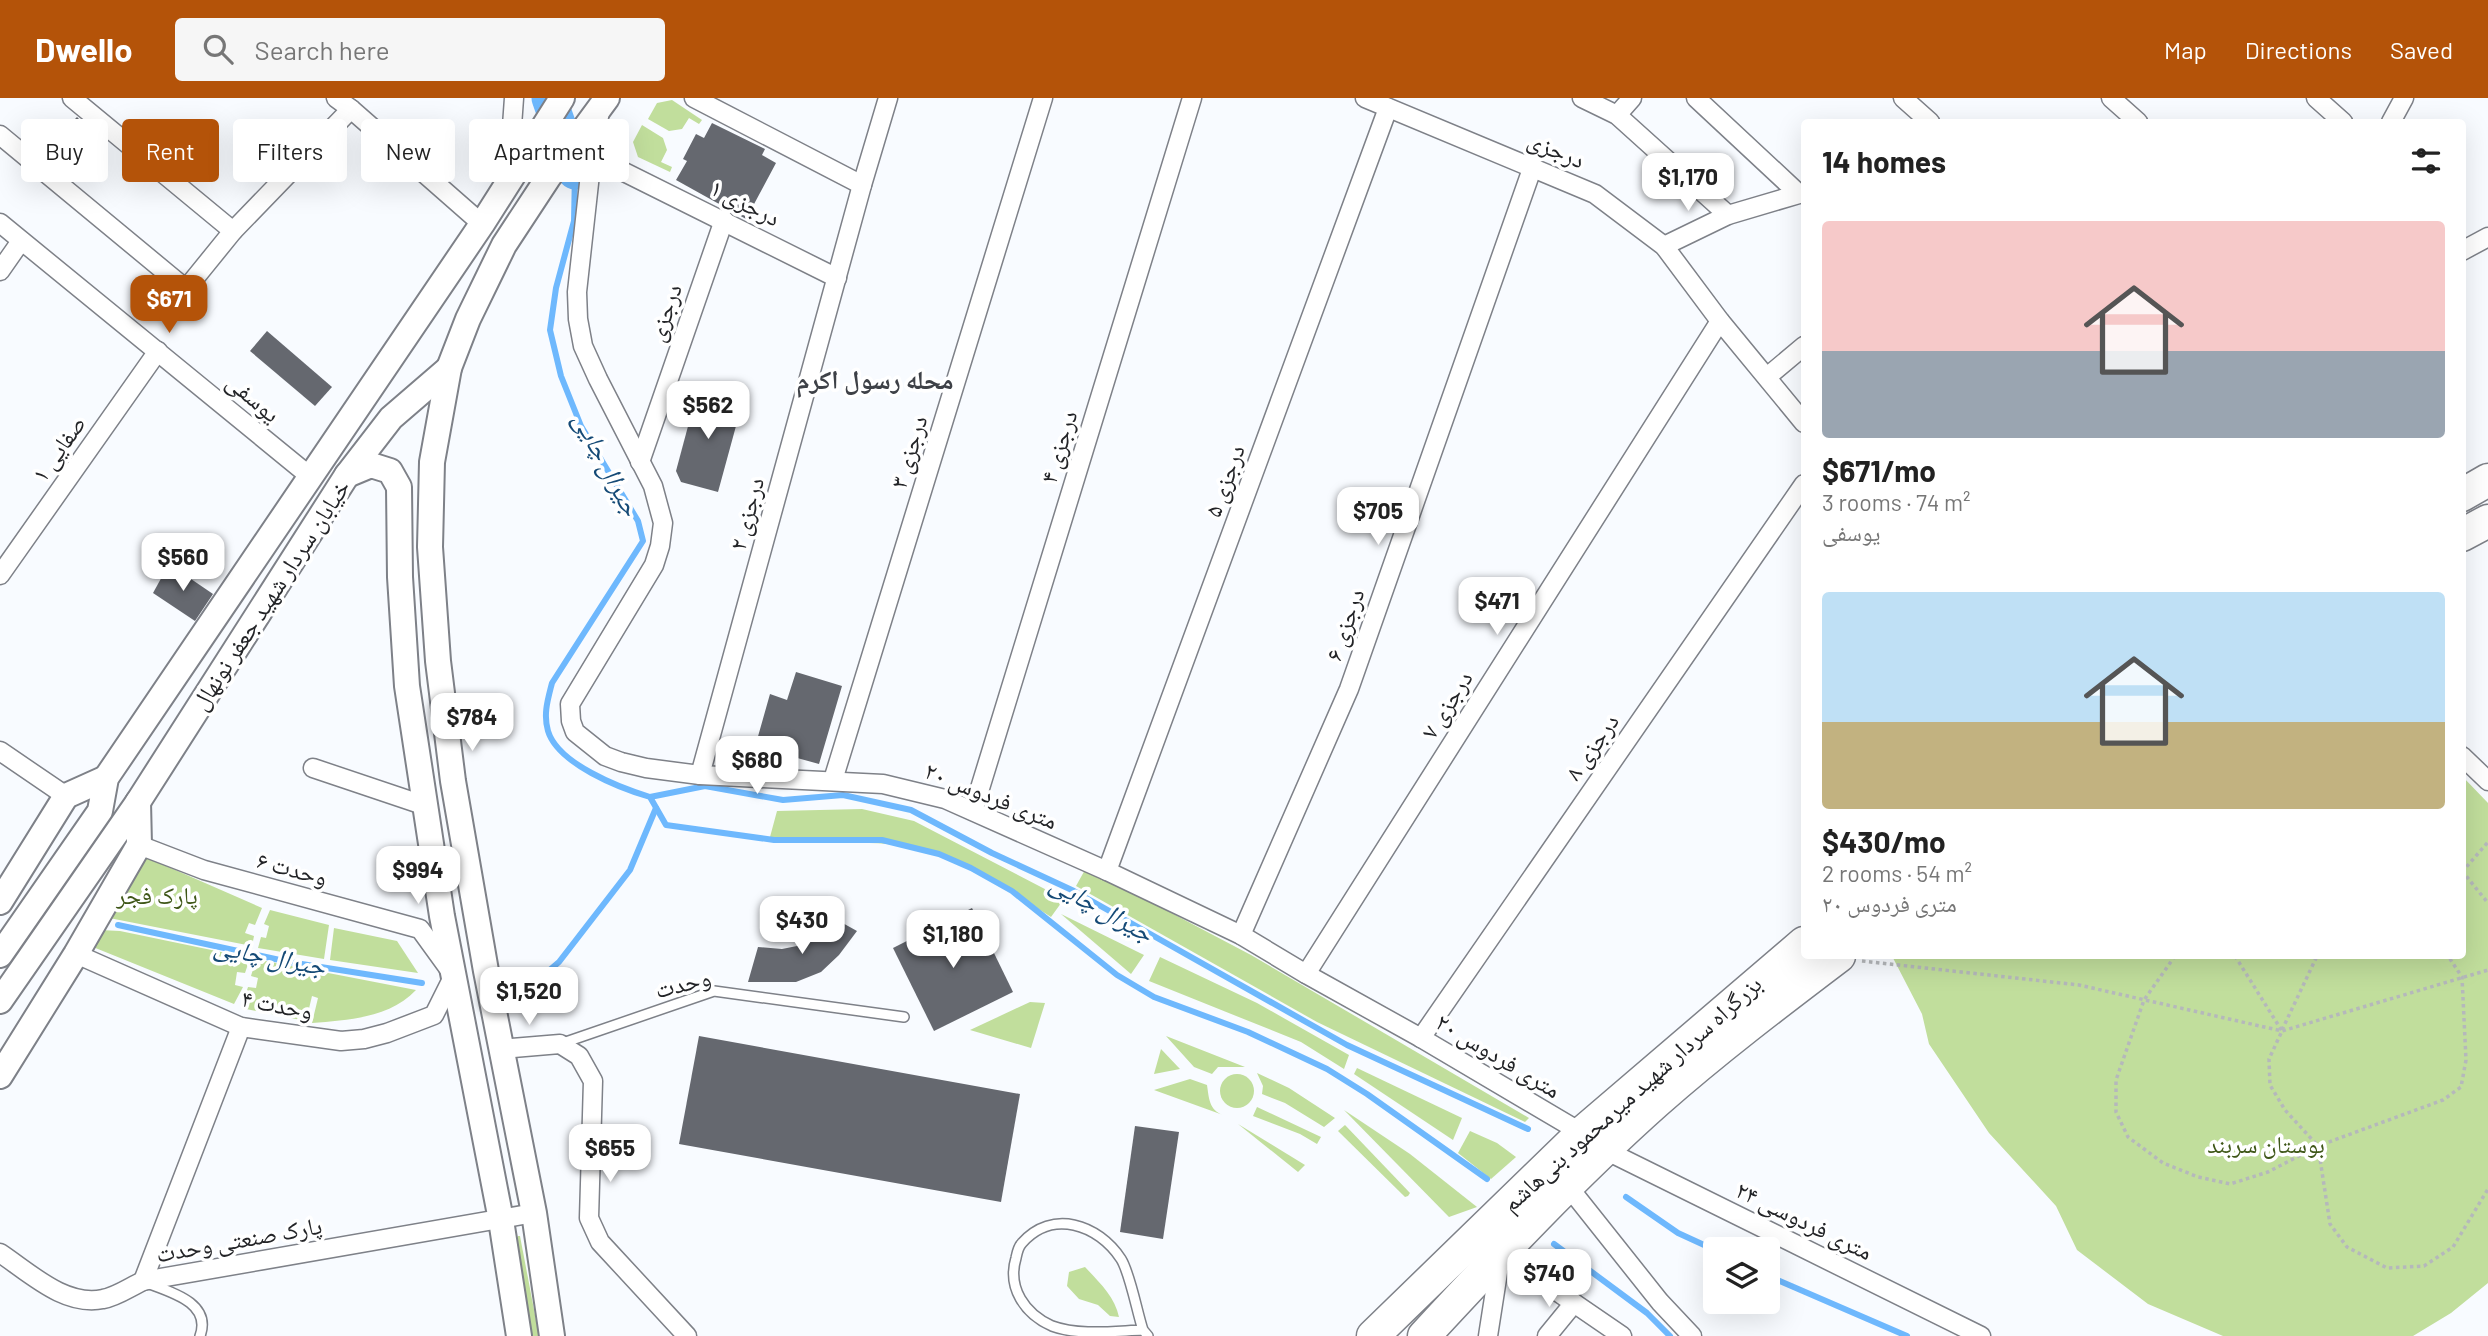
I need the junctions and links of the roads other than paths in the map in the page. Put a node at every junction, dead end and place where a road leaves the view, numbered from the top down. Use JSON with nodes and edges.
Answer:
{"nodes":[{"id":1,"x":72,"y":98,"type":"edge"},
{"id":2,"x":336,"y":98,"type":"edge"},
{"id":3,"x":562,"y":98,"type":"edge"},
{"id":4,"x":694,"y":98,"type":"edge"},
{"id":5,"x":888,"y":98,"type":"edge"},
{"id":6,"x":1043,"y":98,"type":"edge"},
{"id":7,"x":1192,"y":98,"type":"edge"},
{"id":8,"x":1365,"y":98,"type":"edge"},
{"id":9,"x":1582,"y":98,"type":"edge"},
{"id":10,"x":1632,"y":98,"type":"edge"},
{"id":11,"x":1696,"y":98,"type":"edge"},
{"id":12,"x":1903,"y":98,"type":"edge"},
{"id":13,"x":2111,"y":98,"type":"edge"},
{"id":14,"x":2316,"y":98,"type":"edge"},
{"id":15,"x":2404,"y":98,"type":"edge"},
{"id":16,"x":513,"y":99,"type":"edge"},
{"id":17,"x":603,"y":102,"type":"edge"},
{"id":18,"x":1388,"y":108,"type":"junction"},
{"id":19,"x":352,"y":109,"type":"junction"},
{"id":20,"x":1617,"y":115,"type":"junction"},
{"id":21,"x":512,"y":119,"type":"edge"},
{"id":22,"x":548,"y":119,"type":"edge"},
{"id":23,"x":1927,"y":119,"type":"edge"},
{"id":24,"x":2135,"y":119,"type":"edge"},
{"id":25,"x":2340,"y":119,"type":"edge"},
{"id":26,"x":2393,"y":119,"type":"edge"},
{"id":27,"x":0,"y":135,"type":"edge"},
{"id":28,"x":1533,"y":166,"type":"junction"},
{"id":29,"x":629,"y":174,"type":"edge"},
{"id":30,"x":508,"y":182,"type":"edge"},
{"id":31,"x":589,"y":182,"type":"edge"},
{"id":32,"x":862,"y":185,"type":"junction"},
{"id":33,"x":1728,"y":215,"type":"junction"},
{"id":34,"x":723,"y":220,"type":"junction"},
{"id":35,"x":0,"y":223,"type":"edge"},
{"id":36,"x":482,"y":224,"type":"junction"},
{"id":37,"x":233,"y":231,"type":"junction"},
{"id":38,"x":2488,"y":237,"type":"edge"},
{"id":39,"x":21,"y":241,"type":"junction"},
{"id":40,"x":1664,"y":246,"type":"junction"},
{"id":41,"x":2466,"y":249,"type":"edge"},
{"id":42,"x":0,"y":271,"type":"edge"},
{"id":43,"x":837,"y":278,"type":"junction"},
{"id":44,"x":1720,"y":321,"type":"junction"},
{"id":45,"x":1801,"y":349,"type":"edge"},
{"id":46,"x":158,"y":351,"type":"junction"},
{"id":47,"x":449,"y":368,"type":"junction"},
{"id":48,"x":1767,"y":377,"type":"junction"},
{"id":49,"x":1801,"y":419,"type":"edge"},
{"id":50,"x":640,"y":462,"type":"junction"},
{"id":51,"x":347,"y":475,"type":"junction"},
{"id":52,"x":312,"y":478,"type":"junction"},
{"id":53,"x":2488,"y":480,"type":"edge"},
{"id":54,"x":1801,"y":488,"type":"edge"},
{"id":55,"x":2466,"y":493,"type":"edge"},
{"id":56,"x":2488,"y":521,"type":"edge"},
{"id":57,"x":2466,"y":533,"type":"edge"},
{"id":58,"x":0,"y":575,"type":"edge"},
{"id":59,"x":0,"y":751,"type":"edge"},
{"id":60,"x":2466,"y":760,"type":"edge"},
{"id":61,"x":313,"y":768,"type":"dead end"},
{"id":62,"x":700,"y":775,"type":"junction"},
{"id":63,"x":106,"y":778,"type":"junction"},
{"id":64,"x":834,"y":780,"type":"junction"},
{"id":65,"x":2488,"y":781,"type":"edge"},
{"id":66,"x":66,"y":796,"type":"junction"},
{"id":67,"x":138,"y":802,"type":"junction"},
{"id":68,"x":426,"y":806,"type":"junction"},
{"id":69,"x":973,"y":811,"type":"junction"},
{"id":70,"x":139,"y":845,"type":"junction"},
{"id":71,"x":1107,"y":871,"type":"junction"},
{"id":72,"x":0,"y":902,"type":"edge"},
{"id":73,"x":1241,"y":935,"type":"junction"},
{"id":74,"x":1801,"y":946,"type":"edge"},
{"id":75,"x":76,"y":954,"type":"junction"},
{"id":76,"x":0,"y":955,"type":"edge"},
{"id":77,"x":1835,"y":959,"type":"edge"},
{"id":78,"x":486,"y":971,"type":"junction"},
{"id":79,"x":1306,"y":974,"type":"junction"},
{"id":80,"x":454,"y":975,"type":"junction"},
{"id":81,"x":0,"y":1002,"type":"edge"},
{"id":82,"x":904,"y":1017,"type":"dead end"},
{"id":83,"x":241,"y":1027,"type":"junction"},
{"id":84,"x":1421,"y":1038,"type":"junction"},
{"id":85,"x":560,"y":1044,"type":"junction"},
{"id":86,"x":501,"y":1049,"type":"junction"},
{"id":87,"x":0,"y":1076,"type":"edge"},
{"id":88,"x":1593,"y":1142,"type":"junction"},
{"id":89,"x":1567,"y":1185,"type":"junction"},
{"id":90,"x":534,"y":1213,"type":"junction"},
{"id":91,"x":501,"y":1220,"type":"junction"},
{"id":92,"x":0,"y":1253,"type":"edge"},
{"id":93,"x":1501,"y":1253,"type":"junction"},
{"id":94,"x":143,"y":1281,"type":"junction"},
{"id":95,"x":1574,"y":1303,"type":"junction"},
{"id":96,"x":1145,"y":1333,"type":"edge"},
{"id":97,"x":200,"y":1336,"type":"edge"},
{"id":98,"x":519,"y":1336,"type":"edge"},
{"id":99,"x":552,"y":1336,"type":"edge"},
{"id":100,"x":687,"y":1336,"type":"edge"},
{"id":101,"x":1373,"y":1336,"type":"edge"},
{"id":102,"x":1424,"y":1336,"type":"edge"},
{"id":103,"x":1488,"y":1336,"type":"edge"},
{"id":104,"x":1546,"y":1336,"type":"edge"},
{"id":105,"x":1622,"y":1336,"type":"edge"},
{"id":106,"x":1692,"y":1336,"type":"edge"},
{"id":107,"x":1981,"y":1336,"type":"edge"}],
"edges":[{"from":1,"to":37,"type":"street"},
{"from":2,"to":19,"type":"street"},
{"from":3,"to":22,"type":"main road","name":"خیابان سردار شهید جعفر نونهال"},
{"from":4,"to":32,"type":"street"},
{"from":5,"to":32,"type":"street","name":"درجزی ۲"},
{"from":6,"to":64,"type":"street","name":"درجزی ۳"},
{"from":7,"to":69,"type":"street","name":"درجزی ۴"},
{"from":8,"to":18,"type":"street","name":"درجزی"},
{"from":9,"to":20,"type":"street"},
{"from":10,"to":20,"type":"street"},
{"from":11,"to":33,"type":"street"},
{"from":12,"to":23,"type":"street"},
{"from":13,"to":24,"type":"street"},
{"from":14,"to":25,"type":"street"},
{"from":15,"to":26,"type":"street"},
{"from":16,"to":21,"type":"street"},
{"from":17,"to":47,"type":"main road"},
{"from":18,"to":28,"type":"street","name":"درجزی"},
{"from":18,"to":71,"type":"street","name":"درجزی ۵"},
{"from":19,"to":36,"type":"street"},
{"from":19,"to":37,"type":"street"},
{"from":20,"to":33,"type":"street"},
{"from":27,"to":37,"type":"street"},
{"from":28,"to":40,"type":"street","name":"درجزی"},
{"from":28,"to":73,"type":"street","name":"درجزی ۶"},
{"from":29,"to":34,"type":"street","name":"درجزی ۱"},
{"from":30,"to":36,"type":"main road","name":"خیابان سردار شهید جعفر نونهال"},
{"from":31,"to":50,"type":"street","name":"۲۰ متری فردوس"},
{"from":32,"to":43,"type":"street","name":"درجزی ۲"},
{"from":33,"to":40,"type":"street"},
{"from":34,"to":43,"type":"street","name":"درجزی ۱"},
{"from":34,"to":50,"type":"street","name":"درجزی"},
{"from":35,"to":39,"type":"street","name":"یوسفی"},
{"from":36,"to":52,"type":"main road","name":"خیابان سردار شهید جعفر نونهال"},
{"from":38,"to":41,"type":"street"},
{"from":39,"to":42,"type":"street"},
{"from":39,"to":46,"type":"street","name":"یوسفی"},
{"from":40,"to":44,"type":"street","name":"درجزی"},
{"from":43,"to":62,"type":"street","name":"درجزی ۲"},
{"from":44,"to":48,"type":"street","name":"درجزی"},
{"from":44,"to":79,"type":"street","name":"درجزی ۷"},
{"from":45,"to":48,"type":"street"},
{"from":46,"to":52,"type":"street","name":"یوسفی"},
{"from":46,"to":58,"type":"street","name":"صفایی ۱"},
{"from":47,"to":51,"type":"main road","name":"خیابان سردار شهید جعفر نونهال"},
{"from":47,"to":78,"type":"main road"},
{"from":48,"to":49,"type":"street","name":"درجزی"},
{"from":50,"to":62,"type":"street","name":"۲۰ متری فردوس"},
{"from":51,"to":67,"type":"main road","name":"خیابان سردار شهید جعفر نونهال"},
{"from":51,"to":68,"type":"main road"},
{"from":52,"to":63,"type":"main road","name":"خیابان سردار شهید جعفر نونهال"},
{"from":53,"to":55,"type":"highway"},
{"from":54,"to":84,"type":"street","name":"درجزی ۸"},
{"from":56,"to":57,"type":"highway"},
{"from":59,"to":66,"type":"street"},
{"from":60,"to":65,"type":"street"},
{"from":61,"to":68,"type":"street"},
{"from":62,"to":64,"type":"street","name":"۲۰ متری فردوس"},
{"from":63,"to":66,"type":"main road"},
{"from":63,"to":76,"type":"main road","name":"خیابان سردار شهید جعفر نونهال"},
{"from":64,"to":69,"type":"street","name":"۲۰ متری فردوس"},
{"from":66,"to":72,"type":"main road"},
{"from":67,"to":70,"type":"main road"},
{"from":67,"to":81,"type":"main road","name":"خیابان سردار شهید جعفر نونهال"},
{"from":68,"to":80,"type":"main road"},
{"from":69,"to":71,"type":"street","name":"۲۰ متری فردوس"},
{"from":70,"to":75,"type":"main road"},
{"from":70,"to":80,"type":"street","name":"وحدت ۶"},
{"from":71,"to":73,"type":"street","name":"۲۰ متری فردوس"},
{"from":73,"to":79,"type":"street","name":"۲۰ متری فردوس"},
{"from":74,"to":88,"type":"highway","name":"بزرگراه سردار شهید میرمحمود بنی‌هاشم"},
{"from":75,"to":83,"type":"street","name":"وحدت ۴"},
{"from":75,"to":87,"type":"main road"},
{"from":77,"to":88,"type":"highway","name":"بزرگراه سردار شهید میرمحمود بنی‌هاشم"},
{"from":78,"to":80,"type":"street"},
{"from":78,"to":86,"type":"main road"},
{"from":79,"to":84,"type":"street","name":"۲۰ متری فردوس"},
{"from":80,"to":83,"type":"street","name":"وحدت ۴"},
{"from":80,"to":91,"type":"main road"},
{"from":82,"to":85,"type":"lane","name":"وحدت"},
{"from":83,"to":94,"type":"street"},
{"from":84,"to":88,"type":"street","name":"۲۰ متری فردوس"},
{"from":85,"to":86,"type":"street"},
{"from":85,"to":100,"type":"street"},
{"from":86,"to":90,"type":"main road"},
{"from":88,"to":89,"type":"highway","name":"بزرگراه سردار شهید میرمحمود بنی‌هاشم"},
{"from":88,"to":101,"type":"highway","name":"بزرگراه سردار شهید میرمحمود بنی‌هاشم"},
{"from":88,"to":107,"type":"street","name":"۲۴ متری فردوسی"},
{"from":89,"to":93,"type":"highway","name":"بزرگراه سردار شهید میرمحمود بنی‌هاشم"},
{"from":89,"to":106,"type":"street"},
{"from":90,"to":91,"type":"street","name":"پارک صنعتی وحدت"},
{"from":90,"to":99,"type":"main road"},
{"from":91,"to":94,"type":"street","name":"پارک صنعتی وحدت"},
{"from":91,"to":98,"type":"main road"},
{"from":92,"to":94,"type":"street","name":"پارک صنعتی وحدت"},
{"from":93,"to":95,"type":"street"},
{"from":93,"to":102,"type":"highway","name":"بزرگراه سردار شهید میرمحمود بنی‌هاشم"},
{"from":93,"to":103,"type":"street"},
{"from":94,"to":97,"type":"lane"},
{"from":95,"to":104,"type":"street"},
{"from":95,"to":105,"type":"street"},
{"from":96,"to":96,"type":"lane"}]}
